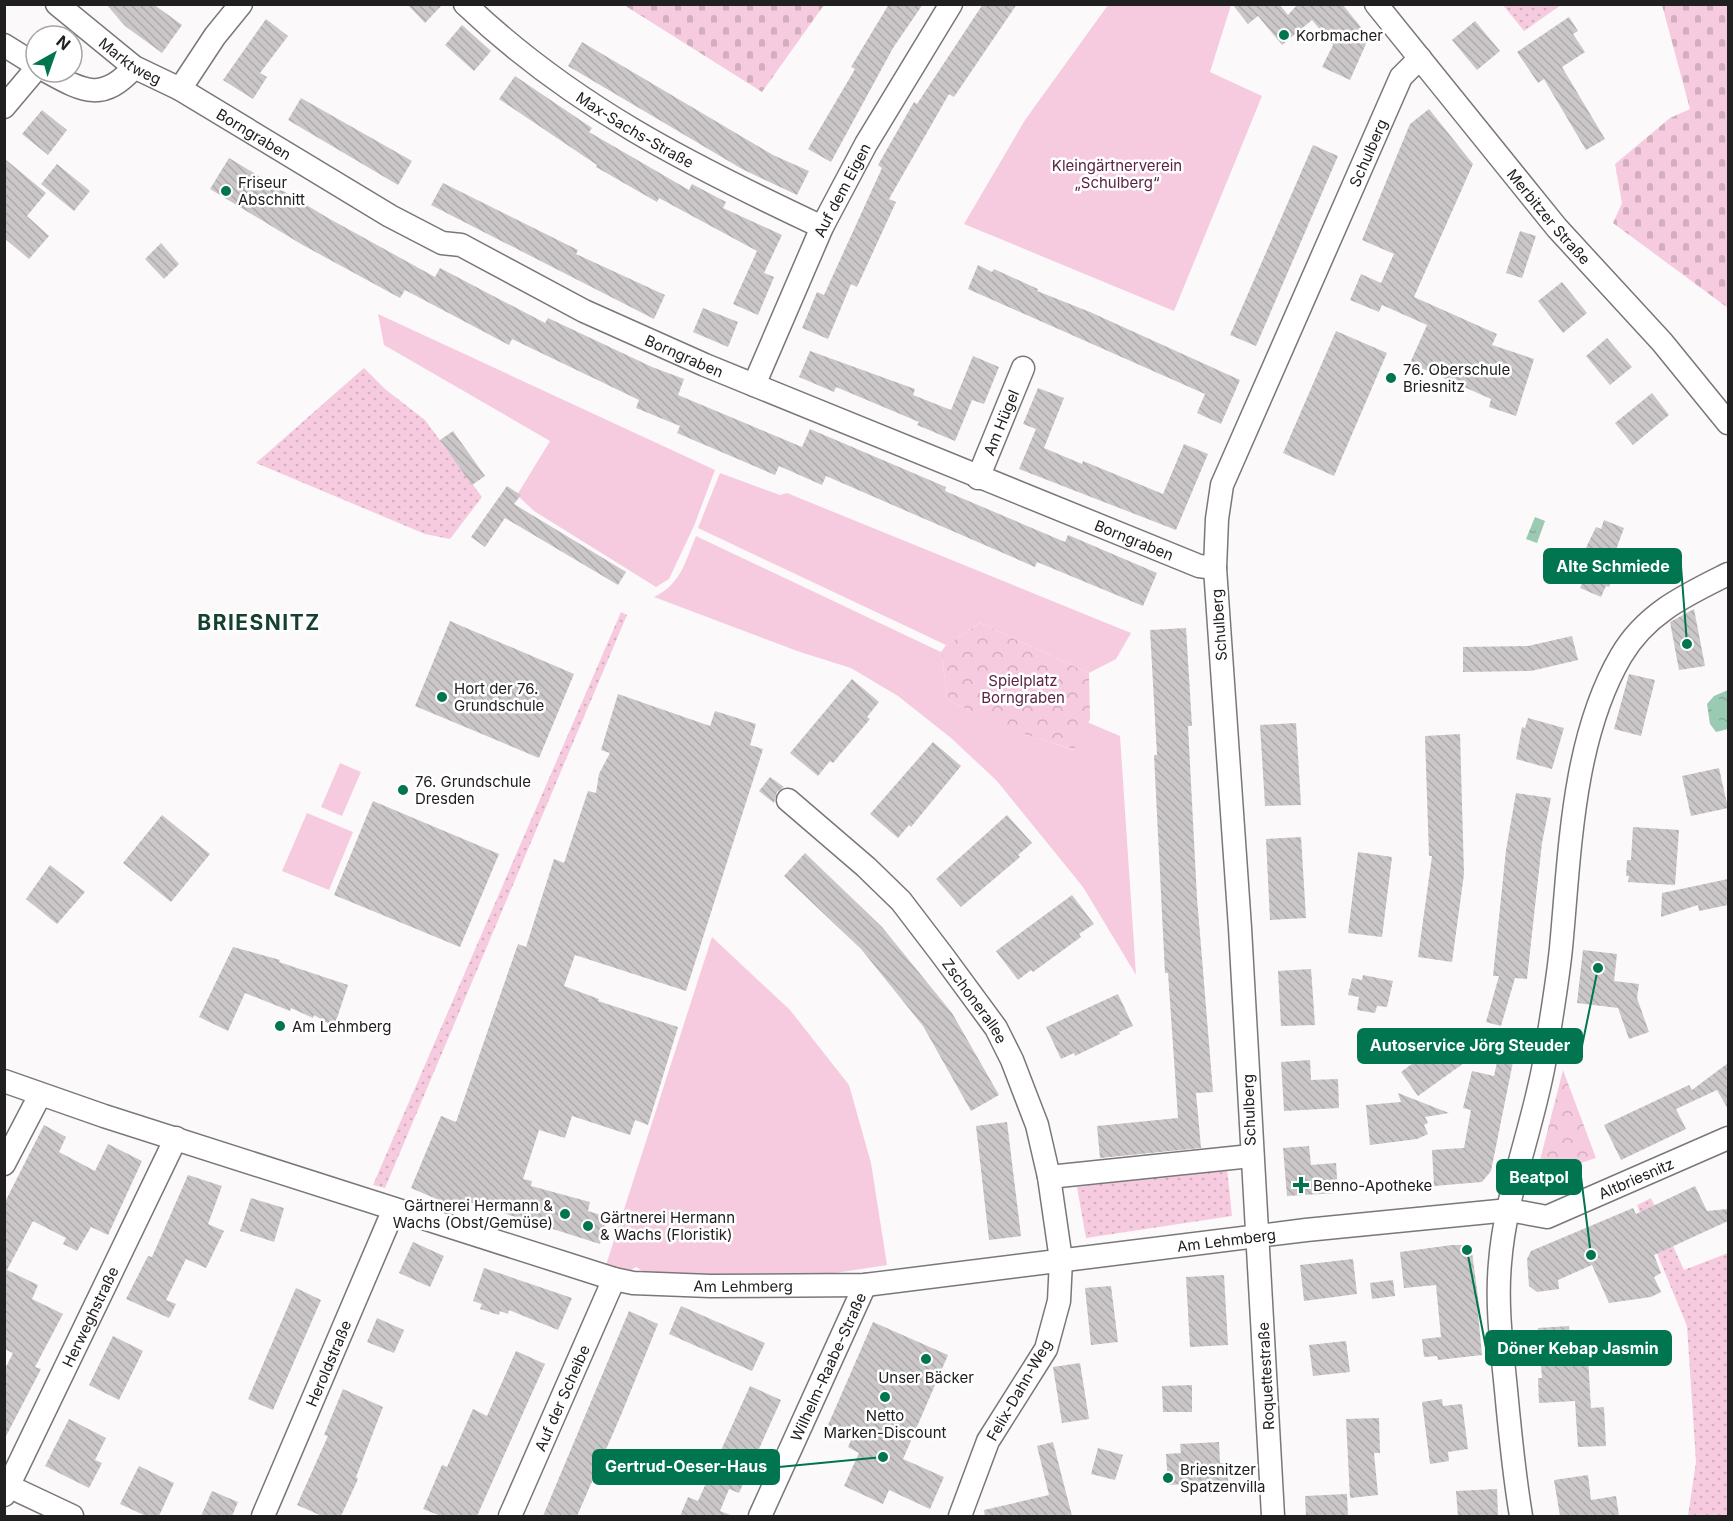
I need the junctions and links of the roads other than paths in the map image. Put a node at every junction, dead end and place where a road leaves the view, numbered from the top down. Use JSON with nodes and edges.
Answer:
{"nodes":[{"id":1,"x":57,"y":4,"type":"edge"},
{"id":2,"x":241,"y":4,"type":"edge"},
{"id":3,"x":465,"y":4,"type":"edge"},
{"id":4,"x":951,"y":4,"type":"edge"},
{"id":5,"x":1376,"y":4,"type":"edge"},
{"id":6,"x":4,"y":45,"type":"edge"},
{"id":7,"x":1420,"y":58,"type":"junction"},
{"id":8,"x":24,"y":59,"type":"edge"},
{"id":9,"x":134,"y":67,"type":"junction"},
{"id":10,"x":24,"y":82,"type":"edge"},
{"id":11,"x":73,"y":84,"type":"edge"},
{"id":12,"x":180,"y":89,"type":"junction"},
{"id":13,"x":4,"y":107,"type":"edge"},
{"id":14,"x":822,"y":227,"type":"junction"},
{"id":15,"x":1023,"y":368,"type":"dead end"},
{"id":16,"x":754,"y":385,"type":"junction"},
{"id":17,"x":1728,"y":423,"type":"edge"},
{"id":18,"x":978,"y":478,"type":"junction"},
{"id":19,"x":1215,"y":568,"type":"junction"},
{"id":20,"x":1728,"y":574,"type":"edge"},
{"id":21,"x":788,"y":800,"type":"dead end"},
{"id":22,"x":4,"y":1081,"type":"edge"},
{"id":23,"x":40,"y":1095,"type":"junction"},
{"id":24,"x":176,"y":1138,"type":"junction"},
{"id":25,"x":1728,"y":1138,"type":"edge"},
{"id":26,"x":1251,"y":1156,"type":"junction"},
{"id":27,"x":4,"y":1164,"type":"edge"},
{"id":28,"x":1049,"y":1177,"type":"junction"},
{"id":29,"x":394,"y":1209,"type":"junction"},
{"id":30,"x":1509,"y":1210,"type":"junction"},
{"id":31,"x":1258,"y":1236,"type":"junction"},
{"id":32,"x":1061,"y":1260,"type":"junction"},
{"id":33,"x":614,"y":1278,"type":"junction"},
{"id":34,"x":865,"y":1285,"type":"junction"},
{"id":35,"x":6,"y":1488,"type":"edge"},
{"id":36,"x":72,"y":1516,"type":"edge"},
{"id":37,"x":264,"y":1516,"type":"edge"},
{"id":38,"x":510,"y":1516,"type":"edge"},
{"id":39,"x":760,"y":1516,"type":"edge"},
{"id":40,"x":960,"y":1516,"type":"edge"},
{"id":41,"x":1273,"y":1516,"type":"edge"},
{"id":42,"x":1521,"y":1516,"type":"edge"}],
"edges":[{"from":1,"to":9,"type":"street","name":"Marktweg"},
{"from":2,"to":12,"type":"street"},
{"from":3,"to":14,"type":"street","name":"Max-Sachs-Straße"},
{"from":4,"to":14,"type":"street","name":"Auf dem Eigen"},
{"from":5,"to":7,"type":"street","name":"Merbitzer Straße"},
{"from":6,"to":8,"type":"street"},
{"from":7,"to":17,"type":"street","name":"Merbitzer Straße"},
{"from":7,"to":19,"type":"street","name":"Schulberg"},
{"from":9,"to":11,"type":"street"},
{"from":9,"to":12,"type":"street","name":"Marktweg"},
{"from":10,"to":13,"type":"street"},
{"from":12,"to":16,"type":"street","name":"Borngraben"},
{"from":14,"to":16,"type":"street","name":"Auf dem Eigen"},
{"from":15,"to":18,"type":"street","name":"Am Hügel"},
{"from":16,"to":18,"type":"street","name":"Borngraben"},
{"from":18,"to":19,"type":"street","name":"Borngraben"},
{"from":19,"to":26,"type":"street","name":"Schulberg"},
{"from":20,"to":30,"type":"street"},
{"from":21,"to":28,"type":"street","name":"Zschonerallee"},
{"from":22,"to":23,"type":"street","name":"Am Lehmberg"},
{"from":23,"to":24,"type":"street","name":"Am Lehmberg"},
{"from":23,"to":27,"type":"street"},
{"from":24,"to":29,"type":"street","name":"Am Lehmberg"},
{"from":24,"to":35,"type":"street","name":"Herweghstraße"},
{"from":25,"to":30,"type":"street","name":"Altbriesnitz"},
{"from":26,"to":28,"type":"street"},
{"from":26,"to":31,"type":"street","name":"Schulberg"},
{"from":28,"to":32,"type":"street","name":"Zschonerallee"},
{"from":29,"to":33,"type":"street","name":"Am Lehmberg"},
{"from":29,"to":37,"type":"street","name":"Heroldstraße"},
{"from":30,"to":31,"type":"street","name":"Am Lehmberg"},
{"from":30,"to":42,"type":"street"},
{"from":31,"to":32,"type":"street","name":"Am Lehmberg"},
{"from":31,"to":41,"type":"street","name":"Roquettestraße"},
{"from":32,"to":34,"type":"street","name":"Am Lehmberg"},
{"from":32,"to":40,"type":"street","name":"Felix-Dahn-Weg"},
{"from":33,"to":34,"type":"street","name":"Am Lehmberg"},
{"from":33,"to":38,"type":"street","name":"Auf der Scheibe"},
{"from":34,"to":39,"type":"street","name":"Wilhelm-Raabe-Straße"},
{"from":35,"to":36,"type":"street"}]}
